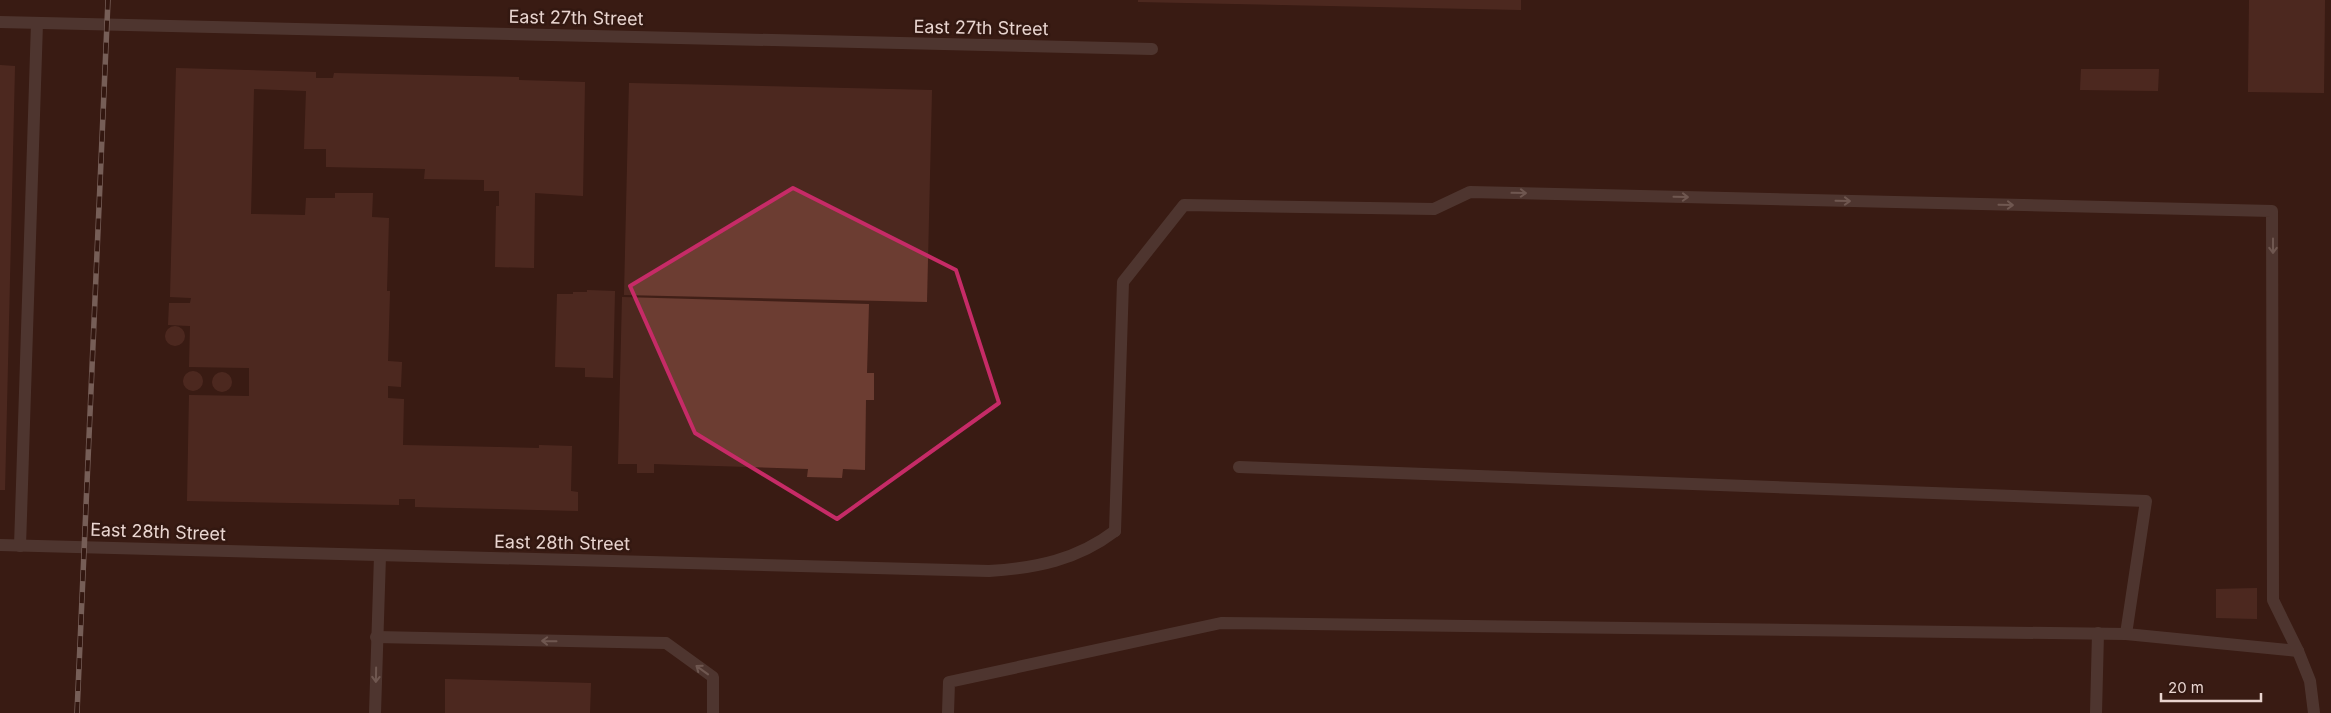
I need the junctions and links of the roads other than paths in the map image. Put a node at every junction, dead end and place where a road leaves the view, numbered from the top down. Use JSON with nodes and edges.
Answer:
{"nodes":[{"id":1,"x":0,"y":22,"type":"edge"},
{"id":2,"x":36,"y":23,"type":"junction"},
{"id":3,"x":1152,"y":50,"type":"dead end"},
{"id":4,"x":1239,"y":467,"type":"dead end"},
{"id":5,"x":0,"y":545,"type":"edge"},
{"id":6,"x":20,"y":546,"type":"junction"},
{"id":7,"x":380,"y":556,"type":"junction"},
{"id":8,"x":2098,"y":633,"type":"junction"},
{"id":9,"x":2126,"y":634,"type":"junction"},
{"id":10,"x":376,"y":637,"type":"junction"},
{"id":11,"x":2298,"y":650,"type":"junction"},
{"id":12,"x":375,"y":713,"type":"edge"},
{"id":13,"x":713,"y":713,"type":"edge"},
{"id":14,"x":948,"y":713,"type":"edge"},
{"id":15,"x":2096,"y":713,"type":"edge"},
{"id":16,"x":2314,"y":713,"type":"edge"}],
"edges":[{"from":1,"to":2,"type":"street","name":"East 27th Street"},
{"from":2,"to":3,"type":"street","name":"East 27th Street"},
{"from":2,"to":6,"type":"street"},
{"from":4,"to":9,"type":"street"},
{"from":5,"to":6,"type":"street","name":"East 28th Street"},
{"from":6,"to":7,"type":"street","name":"East 28th Street"},
{"from":7,"to":10,"type":"street"},
{"from":7,"to":11,"type":"street","name":"East 28th Street","one_way":true},
{"from":8,"to":9,"type":"street"},
{"from":8,"to":14,"type":"street"},
{"from":8,"to":15,"type":"street"},
{"from":9,"to":11,"type":"street"},
{"from":10,"to":12,"type":"street","one_way":true},
{"from":13,"to":10,"type":"street","one_way":true},
{"from":11,"to":16,"type":"street"}]}
